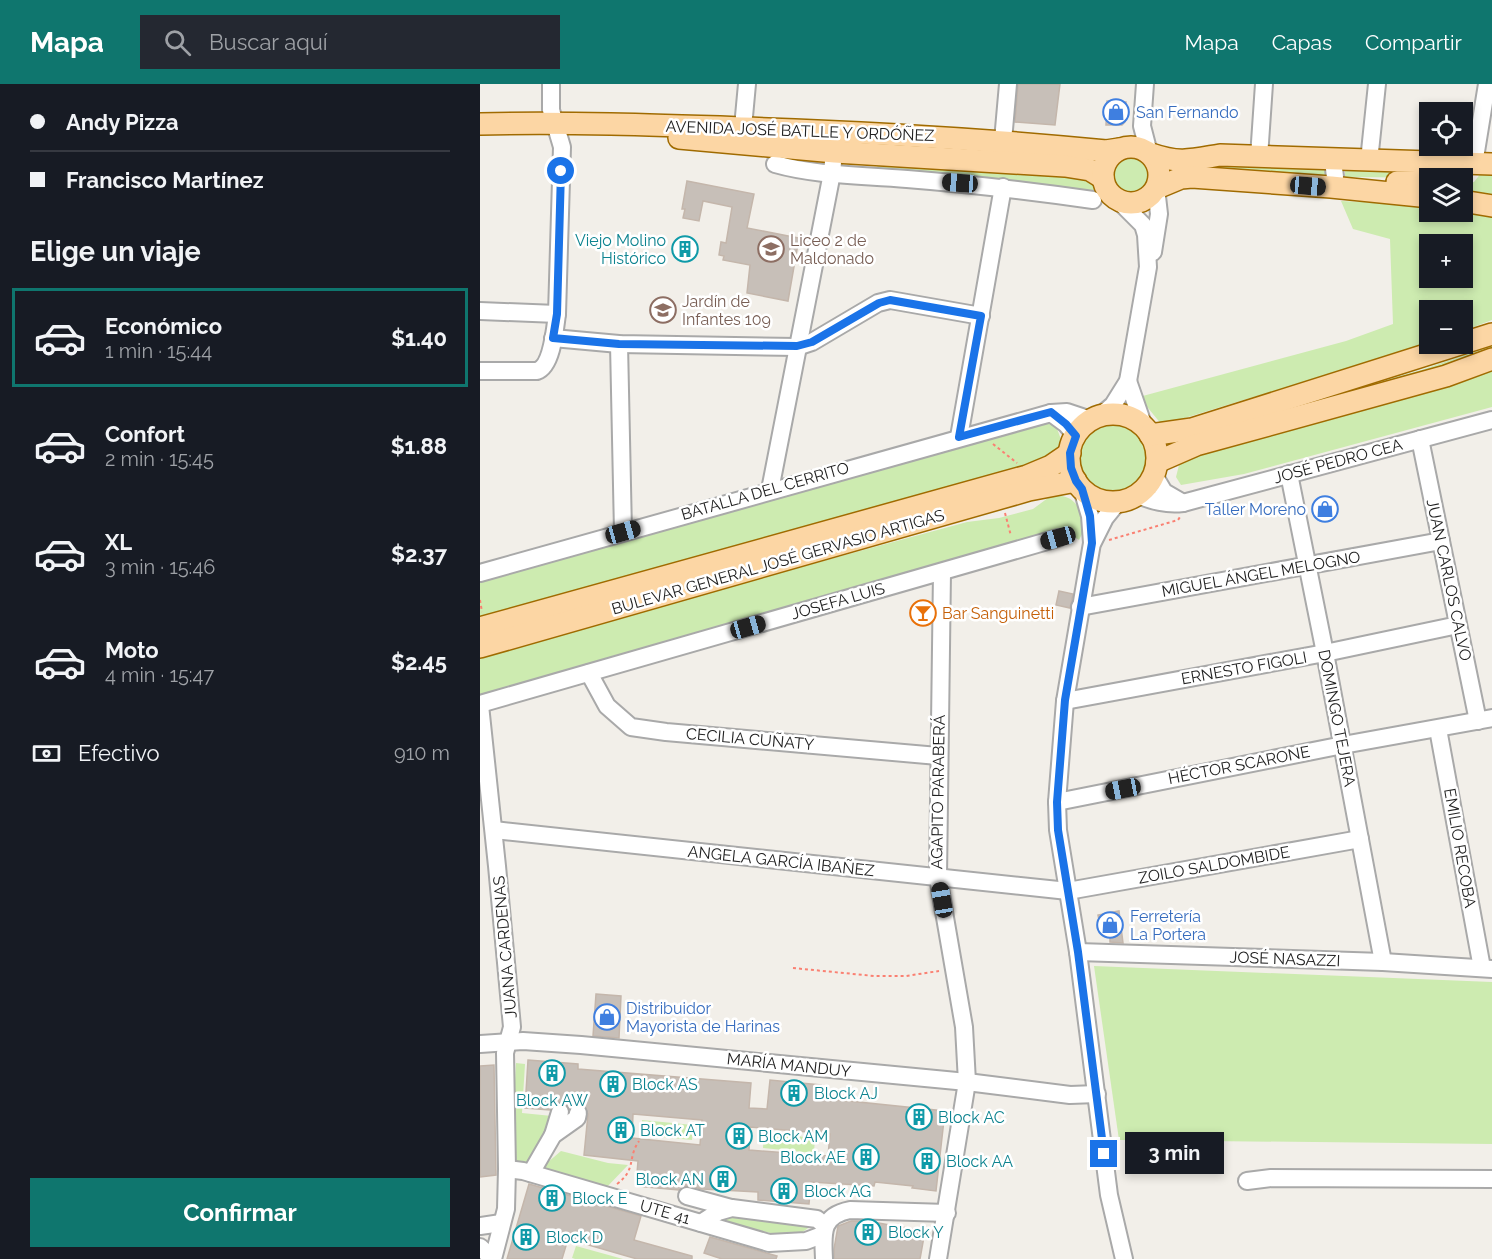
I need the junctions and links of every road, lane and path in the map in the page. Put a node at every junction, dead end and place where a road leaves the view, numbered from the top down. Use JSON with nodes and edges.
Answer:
{"nodes":[{"id":1,"x":551,"y":84,"type":"edge"},
{"id":2,"x":747,"y":84,"type":"edge"},
{"id":3,"x":1008,"y":84,"type":"edge"},
{"id":4,"x":1145,"y":84,"type":"edge"},
{"id":5,"x":1264,"y":84,"type":"edge"},
{"id":6,"x":1377,"y":84,"type":"edge"},
{"id":7,"x":1487,"y":84,"type":"edge"},
{"id":8,"x":480,"y":124,"type":"edge"},
{"id":9,"x":1142,"y":126,"type":"junction"},
{"id":10,"x":557,"y":129,"type":"junction"},
{"id":11,"x":742,"y":136,"type":"junction"},
{"id":12,"x":480,"y":137,"type":"edge"},
{"id":13,"x":835,"y":141,"type":"junction"},
{"id":14,"x":1003,"y":141,"type":"junction"},
{"id":15,"x":1120,"y":149,"type":"junction"},
{"id":16,"x":1150,"y":154,"type":"junction"},
{"id":17,"x":1259,"y":157,"type":"junction"},
{"id":18,"x":1333,"y":160,"type":"junction"},
{"id":19,"x":1369,"y":161,"type":"junction"},
{"id":20,"x":1001,"y":162,"type":"junction"},
{"id":21,"x":775,"y":164,"type":"dead end"},
{"id":22,"x":1476,"y":169,"type":"edge"},
{"id":23,"x":832,"y":173,"type":"junction"},
{"id":24,"x":1103,"y":178,"type":"junction"},
{"id":25,"x":1419,"y":182,"type":"edge"},
{"id":26,"x":1002,"y":187,"type":"junction"},
{"id":27,"x":1331,"y":187,"type":"junction"},
{"id":28,"x":1156,"y":188,"type":"junction"},
{"id":29,"x":1419,"y":196,"type":"edge"},
{"id":30,"x":1117,"y":199,"type":"junction"},
{"id":31,"x":1093,"y":200,"type":"dead end"},
{"id":32,"x":1473,"y":203,"type":"edge"},
{"id":33,"x":1492,"y":206,"type":"edge"},
{"id":34,"x":1148,"y":267,"type":"junction"},
{"id":35,"x":480,"y":311,"type":"edge"},
{"id":36,"x":557,"y":314,"type":"junction"},
{"id":37,"x":981,"y":316,"type":"junction"},
{"id":38,"x":1492,"y":334,"type":"edge"},
{"id":39,"x":553,"y":338,"type":"junction"},
{"id":40,"x":619,"y":344,"type":"junction"},
{"id":41,"x":797,"y":346,"type":"junction"},
{"id":42,"x":1492,"y":359,"type":"edge"},
{"id":43,"x":480,"y":371,"type":"edge"},
{"id":44,"x":1128,"y":381,"type":"junction"},
{"id":45,"x":1051,"y":412,"type":"junction"},
{"id":46,"x":1096,"y":418,"type":"junction"},
{"id":47,"x":1492,"y":420,"type":"edge"},
{"id":48,"x":981,"y":431,"type":"junction"},
{"id":49,"x":1147,"y":431,"type":"junction"},
{"id":50,"x":959,"y":437,"type":"junction"},
{"id":51,"x":1420,"y":439,"type":"junction"},
{"id":52,"x":1073,"y":444,"type":"junction"},
{"id":53,"x":1155,"y":468,"type":"junction"},
{"id":54,"x":1033,"y":474,"type":"junction"},
{"id":55,"x":1289,"y":474,"type":"junction"},
{"id":56,"x":1079,"y":485,"type":"junction"},
{"id":57,"x":770,"y":490,"type":"junction"},
{"id":58,"x":1001,"y":498,"type":"junction"},
{"id":59,"x":1127,"y":498,"type":"junction"},
{"id":60,"x":1188,"y":502,"type":"junction"},
{"id":61,"x":623,"y":532,"type":"junction"},
{"id":62,"x":1058,"y":538,"type":"dead end"},
{"id":63,"x":1441,"y":541,"type":"junction"},
{"id":64,"x":1092,"y":543,"type":"junction"},
{"id":65,"x":1015,"y":550,"type":"junction"},
{"id":66,"x":1308,"y":566,"type":"junction"},
{"id":67,"x":942,"y":572,"type":"junction"},
{"id":68,"x":480,"y":573,"type":"edge"},
{"id":69,"x":1080,"y":608,"type":"junction"},
{"id":70,"x":1458,"y":625,"type":"junction"},
{"id":71,"x":480,"y":628,"type":"edge"},
{"id":72,"x":480,"y":647,"type":"edge"},
{"id":73,"x":1325,"y":653,"type":"junction"},
{"id":74,"x":589,"y":673,"type":"junction"},
{"id":75,"x":1065,"y":700,"type":"junction"},
{"id":76,"x":480,"y":705,"type":"edge"},
{"id":77,"x":1485,"y":719,"type":"edge"},
{"id":78,"x":1438,"y":729,"type":"junction"},
{"id":79,"x":1343,"y":745,"type":"junction"},
{"id":80,"x":938,"y":756,"type":"junction"},
{"id":81,"x":1057,"y":802,"type":"junction"},
{"id":82,"x":494,"y":830,"type":"junction"},
{"id":83,"x":1360,"y":839,"type":"junction"},
{"id":84,"x":938,"y":877,"type":"junction"},
{"id":85,"x":1068,"y":891,"type":"junction"},
{"id":86,"x":1078,"y":952,"type":"junction"},
{"id":87,"x":1383,"y":962,"type":"junction"},
{"id":88,"x":793,"y":968,"type":"dead end"},
{"id":89,"x":954,"y":968,"type":"junction"},
{"id":90,"x":1487,"y":968,"type":"edge"},
{"id":91,"x":508,"y":1042,"type":"junction"},
{"id":92,"x":480,"y":1044,"type":"edge"},
{"id":93,"x":967,"y":1082,"type":"junction"},
{"id":94,"x":1097,"y":1094,"type":"junction"},
{"id":95,"x":560,"y":1112,"type":"dead end"},
{"id":96,"x":578,"y":1113,"type":"dead end"},
{"id":97,"x":553,"y":1135,"type":"junction"},
{"id":98,"x":639,"y":1141,"type":"dead end"},
{"id":99,"x":507,"y":1169,"type":"junction"},
{"id":100,"x":531,"y":1173,"type":"junction"},
{"id":101,"x":1492,"y":1179,"type":"edge"},
{"id":102,"x":1247,"y":1181,"type":"dead end"},
{"id":103,"x":603,"y":1194,"type":"junction"},
{"id":104,"x":687,"y":1197,"type":"dead end"},
{"id":105,"x":731,"y":1208,"type":"junction"},
{"id":106,"x":947,"y":1213,"type":"junction"},
{"id":107,"x":501,"y":1223,"type":"junction"},
{"id":108,"x":701,"y":1223,"type":"junction"},
{"id":109,"x":480,"y":1226,"type":"edge"},
{"id":110,"x":824,"y":1231,"type":"junction"},
{"id":111,"x":480,"y":1246,"type":"edge"},
{"id":112,"x":494,"y":1259,"type":"edge"},
{"id":113,"x":824,"y":1259,"type":"edge"},
{"id":114,"x":938,"y":1259,"type":"edge"},
{"id":115,"x":1124,"y":1259,"type":"edge"}],
"edges":[{"from":1,"to":10,"type":"street"},
{"from":2,"to":11,"type":"street"},
{"from":3,"to":14,"type":"street"},
{"from":4,"to":9,"type":"street"},
{"from":5,"to":17,"type":"street"},
{"from":6,"to":19,"type":"street"},
{"from":7,"to":22,"type":"street"},
{"from":8,"to":10,"type":"main road","name":"AVENIDA JOSÉ BATLLE Y ORDÓÑEZ"},
{"from":9,"to":15,"type":"street"},
{"from":9,"to":16,"type":"street"},
{"from":10,"to":11,"type":"main road","name":"AVENIDA JOSÉ BATLLE Y ORDÓÑEZ"},
{"from":10,"to":12,"type":"main road","name":"AVENIDA JOSÉ BATLLE Y ORDÓÑEZ"},
{"from":10,"to":36,"type":"street"},
{"from":11,"to":13,"type":"main road","name":"AVENIDA JOSÉ BATLLE Y ORDÓÑEZ"},
{"from":13,"to":14,"type":"main road","name":"AVENIDA JOSÉ BATLLE Y ORDÓÑEZ"},
{"from":13,"to":20,"type":"main road","name":"AVENIDA JOSÉ BATLLE Y ORDÓÑEZ"},
{"from":13,"to":23,"type":"street"},
{"from":14,"to":15,"type":"main road","name":"AVENIDA JOSÉ BATLLE Y ORDÓÑEZ"},
{"from":14,"to":20,"type":"street"},
{"from":15,"to":16,"type":"main road"},
{"from":15,"to":24,"type":"main road"},
{"from":16,"to":17,"type":"main road"},
{"from":16,"to":28,"type":"main road"},
{"from":17,"to":18,"type":"main road"},
{"from":18,"to":19,"type":"main road"},
{"from":18,"to":27,"type":"street"},
{"from":19,"to":22,"type":"main road"},
{"from":20,"to":24,"type":"main road","name":"AVENIDA JOSÉ BATLLE Y ORDÓÑEZ"},
{"from":21,"to":23,"type":"street"},
{"from":23,"to":26,"type":"street"},
{"from":23,"to":41,"type":"street"},
{"from":24,"to":30,"type":"main road"},
{"from":25,"to":27,"type":"main road"},
{"from":26,"to":31,"type":"street"},
{"from":26,"to":37,"type":"street"},
{"from":27,"to":28,"type":"main road"},
{"from":27,"to":29,"type":"main road"},
{"from":28,"to":30,"type":"main road"},
{"from":28,"to":34,"type":"street"},
{"from":30,"to":34,"type":"street"},
{"from":32,"to":33,"type":"main road"},
{"from":34,"to":44,"type":"street"},
{"from":35,"to":36,"type":"street"},
{"from":36,"to":39,"type":"street"},
{"from":37,"to":41,"type":"street"},
{"from":37,"to":50,"type":"street"},
{"from":38,"to":49,"type":"main road"},
{"from":39,"to":40,"type":"street"},
{"from":39,"to":43,"type":"street"},
{"from":40,"to":41,"type":"street"},
{"from":40,"to":61,"type":"street"},
{"from":41,"to":57,"type":"street"},
{"from":42,"to":53,"type":"main road"},
{"from":44,"to":46,"type":"street"},
{"from":44,"to":49,"type":"street"},
{"from":45,"to":46,"type":"street"},
{"from":45,"to":48,"type":"street","name":"BATALLA DEL CERRITO"},
{"from":45,"to":52,"type":"street"},
{"from":46,"to":49,"type":"main road"},
{"from":46,"to":52,"type":"main road"},
{"from":47,"to":51,"type":"street","name":"JOSÉ PEDRO CEA"},
{"from":48,"to":50,"type":"street","name":"BATALLA DEL CERRITO"},
{"from":48,"to":54,"type":"path"},
{"from":49,"to":53,"type":"main road"},
{"from":50,"to":57,"type":"street","name":"BATALLA DEL CERRITO"},
{"from":51,"to":55,"type":"street","name":"JOSÉ PEDRO CEA"},
{"from":51,"to":63,"type":"street","name":"JUAN CARLOS CALVO"},
{"from":52,"to":54,"type":"main road","name":"BULEVAR GENERAL JOSÉ GERVASIO ARTIGAS"},
{"from":52,"to":56,"type":"main road"},
{"from":53,"to":59,"type":"main road"},
{"from":53,"to":60,"type":"street"},
{"from":54,"to":71,"type":"main road","name":"BULEVAR GENERAL JOSÉ GERVASIO ARTIGAS"},
{"from":55,"to":60,"type":"street","name":"JOSÉ PEDRO CEA"},
{"from":55,"to":66,"type":"street","name":"DOMINGO TEJERA"},
{"from":56,"to":58,"type":"main road","name":"BULEVAR GENERAL JOSÉ GERVASIO ARTIGAS"},
{"from":56,"to":59,"type":"main road"},
{"from":56,"to":64,"type":"street"},
{"from":57,"to":61,"type":"street","name":"BATALLA DEL CERRITO"},
{"from":58,"to":65,"type":"path"},
{"from":58,"to":72,"type":"main road","name":"BULEVAR GENERAL JOSÉ GERVASIO ARTIGAS"},
{"from":59,"to":60,"type":"street","name":"JOSÉ PEDRO CEA"},
{"from":59,"to":64,"type":"street"},
{"from":60,"to":64,"type":"path"},
{"from":61,"to":68,"type":"street","name":"BATALLA DEL CERRITO"},
{"from":62,"to":65,"type":"street","name":"JOSEFA LUIS"},
{"from":63,"to":66,"type":"street","name":"MIGUEL ÁNGEL MELOGNO"},
{"from":63,"to":70,"type":"street","name":"JUAN CARLOS CALVO"},
{"from":64,"to":69,"type":"street"},
{"from":65,"to":67,"type":"street","name":"JOSEFA LUIS"},
{"from":66,"to":69,"type":"street","name":"MIGUEL ÁNGEL MELOGNO"},
{"from":66,"to":73,"type":"street","name":"DOMINGO TEJERA"},
{"from":67,"to":74,"type":"street","name":"JOSEFA LUIS"},
{"from":67,"to":80,"type":"street","name":"AGAPITO PARABERÁ"},
{"from":69,"to":75,"type":"street"},
{"from":70,"to":73,"type":"street","name":"ERNESTO FIGOLI"},
{"from":70,"to":77,"type":"street","name":"JUAN CARLOS CALVO"},
{"from":73,"to":75,"type":"street","name":"ERNESTO FIGOLI"},
{"from":73,"to":79,"type":"street","name":"DOMINGO TEJERA"},
{"from":74,"to":76,"type":"street","name":"JOSEFA LUIS"},
{"from":74,"to":80,"type":"street","name":"CECILIA CUÑATY"},
{"from":75,"to":81,"type":"street"},
{"from":76,"to":82,"type":"street","name":"JUANA CARDENAS"},
{"from":77,"to":78,"type":"street","name":"HÉCTOR SCARONE"},
{"from":78,"to":79,"type":"street","name":"HÉCTOR SCARONE"},
{"from":78,"to":90,"type":"street","name":"EMILIO RECOBA"},
{"from":79,"to":81,"type":"street","name":"HÉCTOR SCARONE"},
{"from":79,"to":83,"type":"street","name":"DOMINGO TEJERA"},
{"from":80,"to":84,"type":"street","name":"AGAPITO PARABERÁ"},
{"from":81,"to":85,"type":"street"},
{"from":82,"to":84,"type":"street","name":"ANGELA GARCÍA IBAÑEZ"},
{"from":82,"to":91,"type":"street","name":"JUANA CARDENAS"},
{"from":83,"to":85,"type":"street","name":"ZOILO SALDOMBIDE"},
{"from":83,"to":87,"type":"street","name":"DOMINGO TEJERA"},
{"from":84,"to":85,"type":"street","name":"ANGELA GARCÍA IBAÑEZ"},
{"from":84,"to":89,"type":"street","name":"AGAPITO PARABERÁ"},
{"from":85,"to":86,"type":"street"},
{"from":86,"to":87,"type":"street","name":"JOSÉ NASAZZI"},
{"from":86,"to":94,"type":"street"},
{"from":87,"to":90,"type":"street","name":"JOSÉ NASAZZI"},
{"from":88,"to":89,"type":"path"},
{"from":89,"to":93,"type":"street","name":"AGAPITO PARABERÁ"},
{"from":91,"to":92,"type":"street","name":"MARÍA MANDUY"},
{"from":91,"to":93,"type":"street","name":"MARÍA MANDUY"},
{"from":91,"to":99,"type":"street","name":"JUANA CARDENAS"},
{"from":93,"to":94,"type":"street","name":"MARÍA MANDUY"},
{"from":93,"to":106,"type":"street","name":"AGAPITO PARABERÁ"},
{"from":94,"to":115,"type":"street"},
{"from":95,"to":97,"type":"street"},
{"from":96,"to":97,"type":"street"},
{"from":97,"to":100,"type":"street"},
{"from":98,"to":103,"type":"path"},
{"from":99,"to":100,"type":"street","name":"UTE 41"},
{"from":99,"to":107,"type":"street","name":"JUANA CARDENAS"},
{"from":100,"to":103,"type":"street","name":"UTE 41"},
{"from":101,"to":102,"type":"street"},
{"from":103,"to":108,"type":"street","name":"UTE 41"},
{"from":104,"to":105,"type":"street"},
{"from":105,"to":108,"type":"street"},
{"from":105,"to":110,"type":"street"},
{"from":106,"to":110,"type":"street"},
{"from":106,"to":114,"type":"street","name":"AGAPITO PARABERÁ"},
{"from":107,"to":109,"type":"street"},
{"from":107,"to":112,"type":"street","name":"JUANA CARDENAS"},
{"from":108,"to":110,"type":"street","name":"UTE 41"},
{"from":110,"to":113,"type":"street"},
{"from":111,"to":112,"type":"street"}]}
